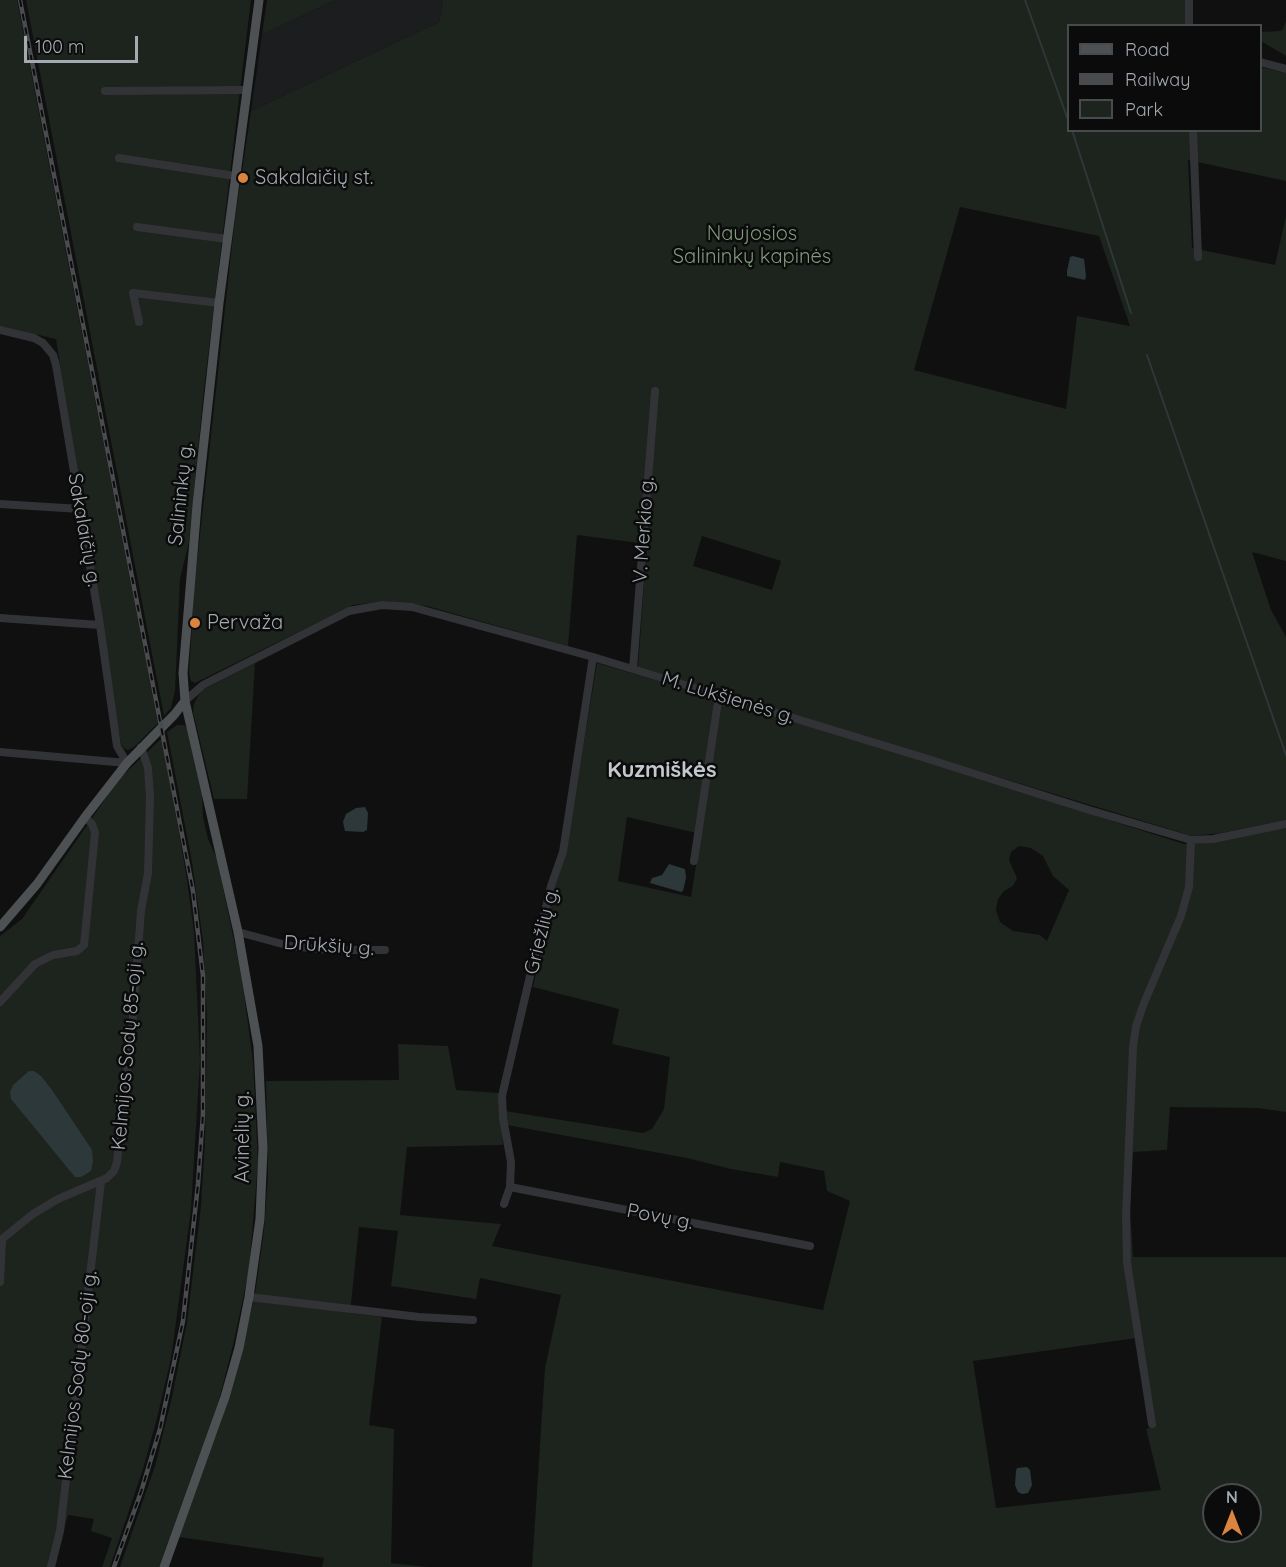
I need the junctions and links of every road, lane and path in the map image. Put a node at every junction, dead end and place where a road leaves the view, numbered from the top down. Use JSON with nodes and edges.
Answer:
{"nodes":[{"id":1,"x":259,"y":0,"type":"edge"},
{"id":2,"x":1189,"y":0,"type":"edge"},
{"id":3,"x":1189,"y":24,"type":"edge"},
{"id":4,"x":1262,"y":63,"type":"edge"},
{"id":5,"x":1286,"y":69,"type":"edge"},
{"id":6,"x":246,"y":90,"type":"junction"},
{"id":7,"x":105,"y":91,"type":"dead end"},
{"id":8,"x":1192,"y":132,"type":"edge"},
{"id":9,"x":119,"y":158,"type":"dead end"},
{"id":10,"x":235,"y":176,"type":"junction"},
{"id":11,"x":137,"y":227,"type":"dead end"},
{"id":12,"x":227,"y":239,"type":"junction"},
{"id":13,"x":1198,"y":257,"type":"dead end"},
{"id":14,"x":219,"y":303,"type":"junction"},
{"id":15,"x":139,"y":322,"type":"dead end"},
{"id":16,"x":0,"y":330,"type":"edge"},
{"id":17,"x":655,"y":391,"type":"dead end"},
{"id":18,"x":0,"y":504,"type":"edge"},
{"id":19,"x":81,"y":509,"type":"junction"},
{"id":20,"x":0,"y":618,"type":"edge"},
{"id":21,"x":100,"y":625,"type":"junction"},
{"id":22,"x":593,"y":657,"type":"junction"},
{"id":23,"x":633,"y":669,"type":"junction"},
{"id":24,"x":718,"y":695,"type":"junction"},
{"id":25,"x":185,"y":700,"type":"junction"},
{"id":26,"x":141,"y":747,"type":"junction"},
{"id":27,"x":0,"y":752,"type":"edge"},
{"id":28,"x":127,"y":763,"type":"junction"},
{"id":29,"x":85,"y":817,"type":"junction"},
{"id":30,"x":1285,"y":826,"type":"edge"},
{"id":31,"x":1191,"y":840,"type":"junction"},
{"id":32,"x":694,"y":861,"type":"dead end"},
{"id":33,"x":0,"y":927,"type":"edge"},
{"id":34,"x":238,"y":932,"type":"junction"},
{"id":35,"x":385,"y":950,"type":"dead end"},
{"id":36,"x":0,"y":1002,"type":"edge"},
{"id":37,"x":101,"y":1182,"type":"junction"},
{"id":38,"x":510,"y":1187,"type":"junction"},
{"id":39,"x":504,"y":1204,"type":"dead end"},
{"id":40,"x":1,"y":1238,"type":"edge"},
{"id":41,"x":810,"y":1246,"type":"dead end"},
{"id":42,"x":0,"y":1282,"type":"edge"},
{"id":43,"x":249,"y":1297,"type":"junction"},
{"id":44,"x":474,"y":1320,"type":"dead end"},
{"id":45,"x":1152,"y":1424,"type":"dead end"},
{"id":46,"x":51,"y":1567,"type":"edge"},
{"id":47,"x":164,"y":1567,"type":"edge"}],
"edges":[{"from":1,"to":6,"type":"main road","name":"Salininkų g."},
{"from":2,"to":3,"type":"street"},
{"from":4,"to":5,"type":"street"},
{"from":6,"to":7,"type":"street"},
{"from":6,"to":10,"type":"main road","name":"Salininkų g."},
{"from":8,"to":13,"type":"street"},
{"from":9,"to":10,"type":"street"},
{"from":10,"to":12,"type":"main road","name":"Salininkų g."},
{"from":11,"to":12,"type":"street"},
{"from":12,"to":14,"type":"main road","name":"Salininkų g."},
{"from":14,"to":15,"type":"street"},
{"from":14,"to":25,"type":"main road","name":"Salininkų g."},
{"from":16,"to":19,"type":"street","name":"Sakalaičių g."},
{"from":17,"to":23,"type":"street","name":"V. Merkio g."},
{"from":18,"to":19,"type":"street"},
{"from":19,"to":21,"type":"street","name":"Sakalaičių g."},
{"from":20,"to":21,"type":"street"},
{"from":21,"to":28,"type":"street","name":"Sakalaičių g."},
{"from":22,"to":23,"type":"street","name":"M. Lukšienės g."},
{"from":22,"to":25,"type":"street","name":"M. Lukšienės g."},
{"from":22,"to":38,"type":"street","name":"Griežlių g."},
{"from":23,"to":24,"type":"street","name":"M. Lukšienės g."},
{"from":24,"to":31,"type":"street","name":"M. Lukšienės g."},
{"from":24,"to":32,"type":"street"},
{"from":25,"to":26,"type":"main road"},
{"from":25,"to":34,"type":"main road","name":"Avinėlių g."},
{"from":26,"to":28,"type":"main road"},
{"from":26,"to":37,"type":"street","name":"Kelmijos Sodų 85-oji g."},
{"from":27,"to":28,"type":"street"},
{"from":28,"to":29,"type":"main road"},
{"from":29,"to":33,"type":"main road"},
{"from":29,"to":36,"type":"street"},
{"from":30,"to":31,"type":"street","name":"M. Lukšienės g."},
{"from":31,"to":45,"type":"street"},
{"from":34,"to":35,"type":"street","name":"Drūkšių g."},
{"from":34,"to":43,"type":"main road","name":"Avinėlių g."},
{"from":37,"to":40,"type":"street"},
{"from":37,"to":46,"type":"street","name":"Kelmijos Sodų 80-oji g."},
{"from":38,"to":39,"type":"street","name":"Griežlių g."},
{"from":38,"to":41,"type":"street","name":"Povų g."},
{"from":40,"to":42,"type":"street"},
{"from":43,"to":44,"type":"street"},
{"from":43,"to":47,"type":"main road","name":"Avinėlių g."}]}
